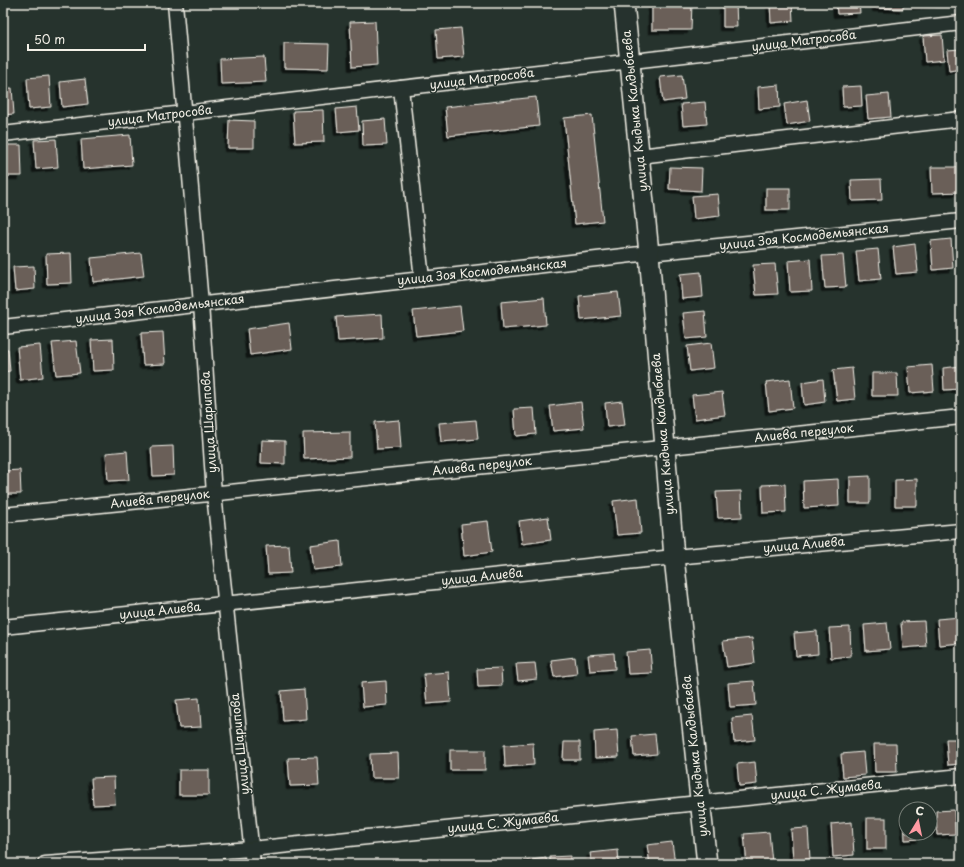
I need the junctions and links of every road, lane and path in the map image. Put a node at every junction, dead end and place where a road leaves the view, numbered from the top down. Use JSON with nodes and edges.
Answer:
{"nodes":[{"id":1,"x":175,"y":3,"type":"edge"},
{"id":2,"x":624,"y":3,"type":"edge"},
{"id":3,"x":961,"y":23,"type":"edge"},
{"id":4,"x":630,"y":62,"type":"junction"},
{"id":5,"x":402,"y":88,"type":"junction"},
{"id":6,"x":185,"y":113,"type":"junction"},
{"id":7,"x":961,"y":119,"type":"edge"},
{"id":8,"x":3,"y":134,"type":"edge"},
{"id":9,"x":639,"y":156,"type":"junction"},
{"id":10,"x":961,"y":221,"type":"edge"},
{"id":11,"x":649,"y":253,"type":"junction"},
{"id":12,"x":422,"y":279,"type":"junction"},
{"id":13,"x":201,"y":304,"type":"junction"},
{"id":14,"x":3,"y":327,"type":"edge"},
{"id":15,"x":961,"y":417,"type":"edge"},
{"id":16,"x":664,"y":447,"type":"junction"},
{"id":17,"x":214,"y":494,"type":"junction"},
{"id":18,"x":3,"y":515,"type":"edge"},
{"id":19,"x":961,"y":532,"type":"edge"},
{"id":20,"x":674,"y":556,"type":"junction"},
{"id":21,"x":226,"y":604,"type":"junction"},
{"id":22,"x":3,"y":627,"type":"edge"},
{"id":23,"x":961,"y":776,"type":"edge"},
{"id":24,"x":700,"y":803,"type":"junction"},
{"id":25,"x":251,"y":849,"type":"junction"},
{"id":26,"x":45,"y":864,"type":"edge"},
{"id":27,"x":253,"y":864,"type":"edge"},
{"id":28,"x":707,"y":864,"type":"edge"}],
"edges":[{"from":1,"to":6,"type":"street","name":"улица Шарипова"},
{"from":2,"to":4,"type":"street","name":"улица Кыдыка Калдыбаева"},
{"from":3,"to":4,"type":"street","name":"улица Матросова"},
{"from":4,"to":5,"type":"street","name":"улица Матросова"},
{"from":4,"to":9,"type":"street","name":"улица Кыдыка Калдыбаева"},
{"from":5,"to":6,"type":"street","name":"улица Матросова"},
{"from":5,"to":12,"type":"street"},
{"from":6,"to":8,"type":"street","name":"улица Матросова"},
{"from":6,"to":13,"type":"street","name":"улица Шарипова"},
{"from":7,"to":9,"type":"street"},
{"from":9,"to":11,"type":"street","name":"улица Кыдыка Калдыбаева"},
{"from":10,"to":11,"type":"street","name":"улица Зоя Космодемьянская"},
{"from":11,"to":12,"type":"street","name":"улица Зоя Космодемьянская"},
{"from":11,"to":16,"type":"street","name":"улица Кыдыка Калдыбаева"},
{"from":12,"to":13,"type":"street","name":"улица Зоя Космодемьянская"},
{"from":13,"to":14,"type":"street","name":"улица Зоя Космодемьянская"},
{"from":13,"to":17,"type":"street","name":"улица Шарипова"},
{"from":15,"to":16,"type":"street","name":"Алиева переулок"},
{"from":16,"to":17,"type":"street","name":"Алиева переулок"},
{"from":16,"to":20,"type":"street","name":"улица Кыдыка Калдыбаева"},
{"from":17,"to":18,"type":"street","name":"Алиева переулок"},
{"from":17,"to":21,"type":"street","name":"улица Шарипова"},
{"from":19,"to":20,"type":"street","name":"улица Алиева"},
{"from":20,"to":21,"type":"street","name":"улица Алиева"},
{"from":20,"to":24,"type":"street","name":"улица Кыдыка Калдыбаева"},
{"from":21,"to":22,"type":"street","name":"улица Алиева"},
{"from":21,"to":25,"type":"street","name":"улица Шарипова"},
{"from":23,"to":24,"type":"street","name":"улица С. Жумаева"},
{"from":24,"to":25,"type":"street","name":"улица С. Жумаева"},
{"from":24,"to":28,"type":"street","name":"улица Кыдыка Калдыбаева"},
{"from":25,"to":26,"type":"street","name":"улица С. Жумаева"},
{"from":25,"to":27,"type":"street","name":"улица Шарипова"}]}
